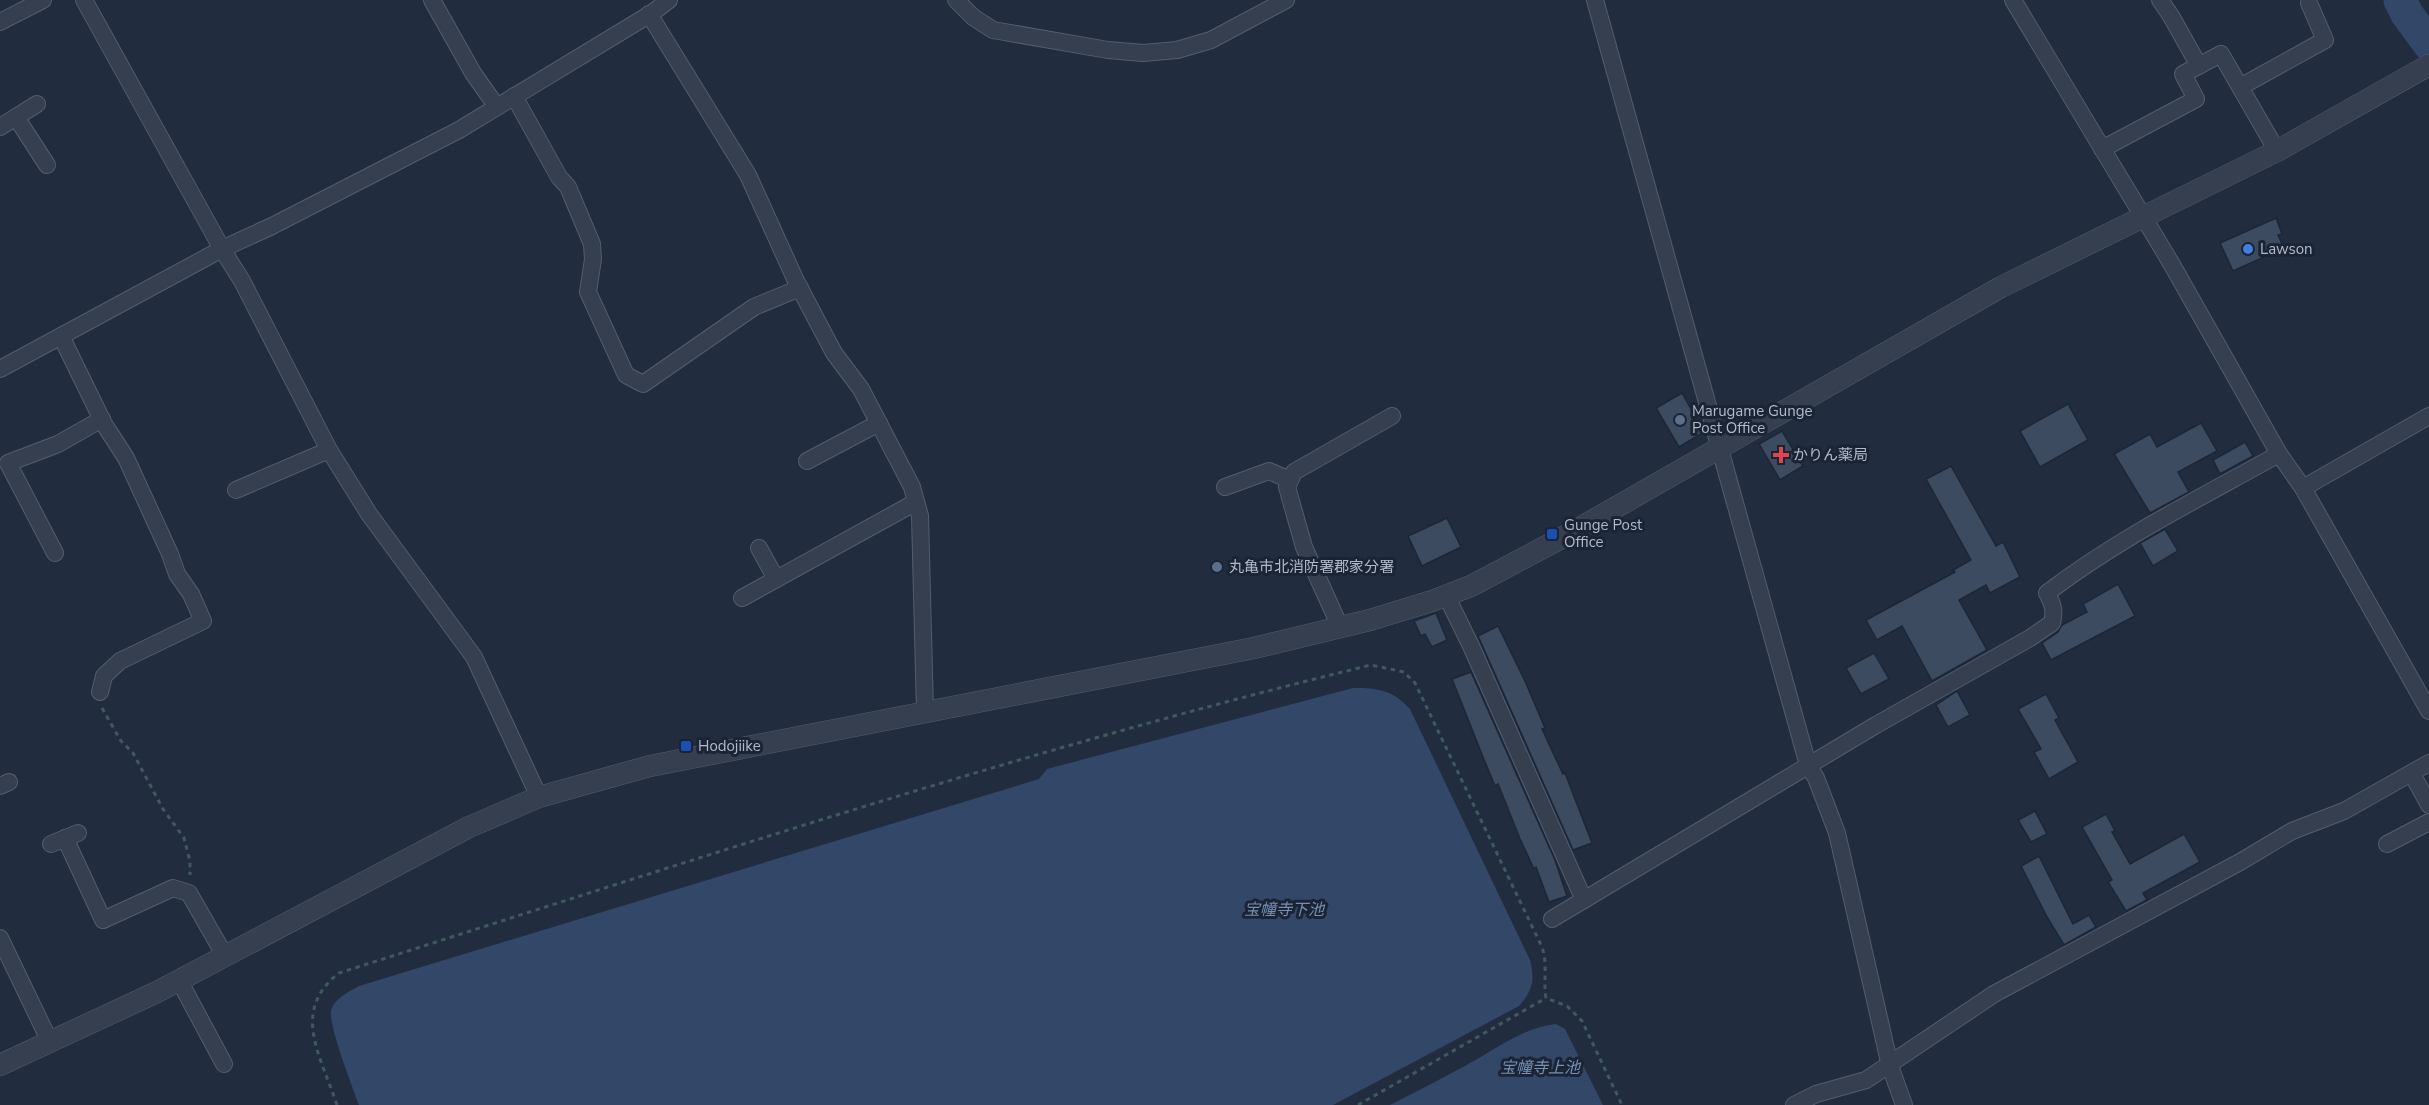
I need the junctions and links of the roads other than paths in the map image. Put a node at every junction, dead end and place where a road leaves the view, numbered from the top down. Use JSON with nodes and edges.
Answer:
{"nodes":[{"id":1,"x":43,"y":0,"type":"edge"},
{"id":2,"x":84,"y":0,"type":"edge"},
{"id":3,"x":432,"y":0,"type":"edge"},
{"id":4,"x":669,"y":0,"type":"edge"},
{"id":5,"x":956,"y":0,"type":"edge"},
{"id":6,"x":1286,"y":0,"type":"edge"},
{"id":7,"x":1595,"y":0,"type":"edge"},
{"id":8,"x":2013,"y":0,"type":"edge"},
{"id":9,"x":2160,"y":0,"type":"edge"},
{"id":10,"x":2308,"y":3,"type":"dead end"},
{"id":11,"x":1268,"y":4,"type":"edge"},
{"id":12,"x":649,"y":14,"type":"junction"},
{"id":13,"x":0,"y":22,"type":"edge"},
{"id":14,"x":2199,"y":66,"type":"junction"},
{"id":15,"x":2427,"y":66,"type":"edge"},
{"id":16,"x":2240,"y":87,"type":"junction"},
{"id":17,"x":514,"y":96,"type":"junction"},
{"id":18,"x":37,"y":104,"type":"dead end"},
{"id":19,"x":497,"y":107,"type":"junction"},
{"id":20,"x":16,"y":117,"type":"junction"},
{"id":21,"x":0,"y":127,"type":"edge"},
{"id":22,"x":2102,"y":149,"type":"junction"},
{"id":23,"x":2277,"y":151,"type":"junction"},
{"id":24,"x":47,"y":165,"type":"dead end"},
{"id":25,"x":2142,"y":217,"type":"junction"},
{"id":26,"x":222,"y":249,"type":"junction"},
{"id":27,"x":800,"y":288,"type":"junction"},
{"id":28,"x":61,"y":336,"type":"junction"},
{"id":29,"x":0,"y":369,"type":"edge"},
{"id":30,"x":1392,"y":416,"type":"dead end"},
{"id":31,"x":2429,"y":416,"type":"edge"},
{"id":32,"x":102,"y":419,"type":"junction"},
{"id":33,"x":879,"y":423,"type":"junction"},
{"id":34,"x":1719,"y":446,"type":"junction"},
{"id":35,"x":329,"y":450,"type":"junction"},
{"id":36,"x":2279,"y":454,"type":"junction"},
{"id":37,"x":807,"y":461,"type":"dead end"},
{"id":38,"x":1290,"y":480,"type":"junction"},
{"id":39,"x":1225,"y":487,"type":"dead end"},
{"id":40,"x":2303,"y":488,"type":"junction"},
{"id":41,"x":236,"y":490,"type":"dead end"},
{"id":42,"x":916,"y":502,"type":"junction"},
{"id":43,"x":759,"y":548,"type":"dead end"},
{"id":44,"x":55,"y":553,"type":"dead end"},
{"id":45,"x":776,"y":579,"type":"junction"},
{"id":46,"x":1446,"y":595,"type":"junction"},
{"id":47,"x":742,"y":598,"type":"dead end"},
{"id":48,"x":1340,"y":627,"type":"junction"},
{"id":49,"x":100,"y":692,"type":"road end"},
{"id":50,"x":2429,"y":711,"type":"edge"},
{"id":51,"x":925,"y":712,"type":"junction"},
{"id":52,"x":2429,"y":763,"type":"edge"},
{"id":53,"x":1808,"y":765,"type":"junction"},
{"id":54,"x":2412,"y":774,"type":"junction"},
{"id":55,"x":538,"y":797,"type":"junction"},
{"id":56,"x":2429,"y":805,"type":"edge"},
{"id":57,"x":2429,"y":822,"type":"edge"},
{"id":58,"x":65,"y":838,"type":"dead end"},
{"id":59,"x":2387,"y":844,"type":"dead end"},
{"id":60,"x":1584,"y":900,"type":"junction"},
{"id":61,"x":1552,"y":919,"type":"dead end"},
{"id":62,"x":0,"y":938,"type":"edge"},
{"id":63,"x":225,"y":956,"type":"junction"},
{"id":64,"x":179,"y":980,"type":"junction"},
{"id":65,"x":50,"y":1042,"type":"junction"},
{"id":66,"x":224,"y":1064,"type":"dead end"},
{"id":67,"x":0,"y":1065,"type":"edge"},
{"id":68,"x":1890,"y":1066,"type":"junction"},
{"id":69,"x":1794,"y":1105,"type":"edge"},
{"id":70,"x":1904,"y":1105,"type":"edge"}],
"edges":[{"from":1,"to":13,"type":"street"},
{"from":2,"to":26,"type":"street"},
{"from":3,"to":19,"type":"street"},
{"from":4,"to":12,"type":"street"},
{"from":5,"to":11,"type":"street"},
{"from":6,"to":11,"type":"street"},
{"from":7,"to":34,"type":"street"},
{"from":8,"to":22,"type":"street"},
{"from":9,"to":14,"type":"street"},
{"from":10,"to":16,"type":"street"},
{"from":12,"to":17,"type":"street"},
{"from":12,"to":27,"type":"street"},
{"from":14,"to":16,"type":"street"},
{"from":14,"to":22,"type":"street"},
{"from":15,"to":23,"type":"street"},
{"from":16,"to":23,"type":"street"},
{"from":17,"to":19,"type":"street"},
{"from":17,"to":27,"type":"street"},
{"from":18,"to":20,"type":"street"},
{"from":19,"to":26,"type":"street"},
{"from":20,"to":21,"type":"street"},
{"from":20,"to":24,"type":"street"},
{"from":22,"to":25,"type":"street"},
{"from":23,"to":25,"type":"street"},
{"from":25,"to":34,"type":"street"},
{"from":25,"to":36,"type":"street"},
{"from":26,"to":28,"type":"street"},
{"from":26,"to":35,"type":"street"},
{"from":27,"to":33,"type":"street"},
{"from":28,"to":29,"type":"street"},
{"from":28,"to":32,"type":"street"},
{"from":30,"to":38,"type":"street"},
{"from":31,"to":40,"type":"street"},
{"from":32,"to":44,"type":"street"},
{"from":32,"to":49,"type":"street"},
{"from":33,"to":37,"type":"street"},
{"from":33,"to":42,"type":"street"},
{"from":34,"to":46,"type":"street"},
{"from":34,"to":53,"type":"street"},
{"from":35,"to":41,"type":"street"},
{"from":35,"to":55,"type":"street"},
{"from":36,"to":40,"type":"street"},
{"from":36,"to":53,"type":"street"},
{"from":38,"to":39,"type":"street"},
{"from":38,"to":48,"type":"street"},
{"from":40,"to":50,"type":"street"},
{"from":42,"to":45,"type":"street"},
{"from":42,"to":51,"type":"street"},
{"from":43,"to":45,"type":"street"},
{"from":45,"to":47,"type":"street"},
{"from":46,"to":48,"type":"street"},
{"from":46,"to":60,"type":"street"},
{"from":48,"to":51,"type":"street"},
{"from":51,"to":55,"type":"street"},
{"from":52,"to":54,"type":"street"},
{"from":53,"to":60,"type":"street"},
{"from":53,"to":68,"type":"street"},
{"from":54,"to":56,"type":"street"},
{"from":54,"to":68,"type":"street"},
{"from":55,"to":63,"type":"street"},
{"from":57,"to":59,"type":"street"},
{"from":58,"to":63,"type":"street"},
{"from":60,"to":61,"type":"street"},
{"from":62,"to":65,"type":"street"},
{"from":63,"to":64,"type":"street"},
{"from":64,"to":65,"type":"street"},
{"from":64,"to":66,"type":"street"},
{"from":65,"to":67,"type":"street"},
{"from":68,"to":69,"type":"street"},
{"from":68,"to":70,"type":"street"}]}
